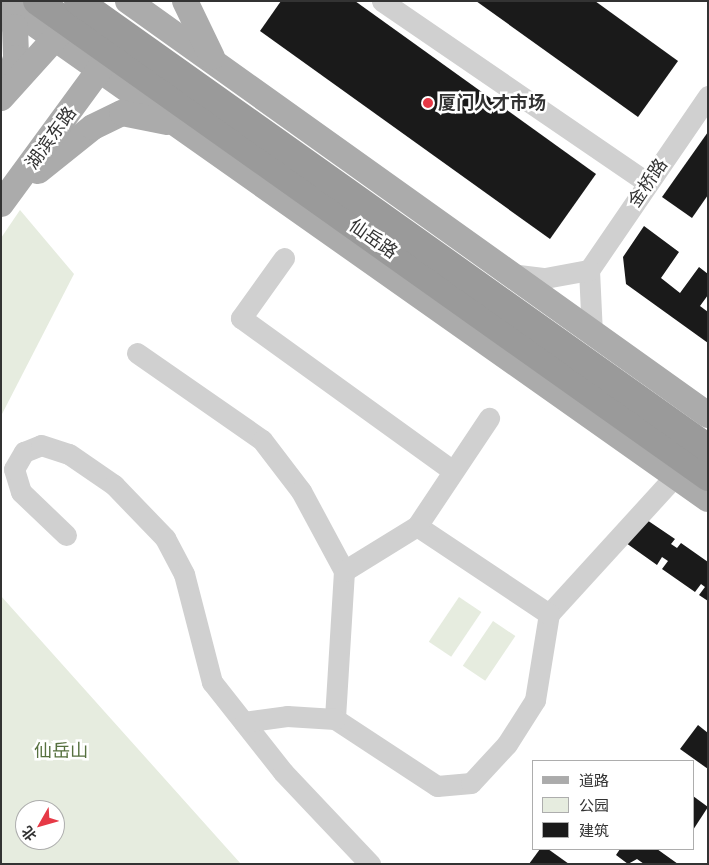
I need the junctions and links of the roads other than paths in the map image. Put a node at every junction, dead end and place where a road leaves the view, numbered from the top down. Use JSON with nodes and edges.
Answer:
{"nodes":[{"id":1,"x":38,"y":1,"type":"edge"},
{"id":2,"x":78,"y":1,"type":"edge"},
{"id":3,"x":87,"y":1,"type":"edge"},
{"id":4,"x":185,"y":1,"type":"edge"},
{"id":5,"x":382,"y":1,"type":"edge"},
{"id":6,"x":3,"y":2,"type":"edge"},
{"id":7,"x":137,"y":4,"type":"edge"},
{"id":8,"x":56,"y":39,"type":"junction"},
{"id":9,"x":216,"y":64,"type":"junction"},
{"id":10,"x":100,"y":71,"type":"junction"},
{"id":11,"x":3,"y":96,"type":"edge"},
{"id":12,"x":708,"y":96,"type":"edge"},
{"id":13,"x":176,"y":124,"type":"junction"},
{"id":14,"x":648,"y":183,"type":"junction"},
{"id":15,"x":7,"y":198,"type":"edge"},
{"id":16,"x":284,"y":258,"type":"dead end"},
{"id":17,"x":588,"y":270,"type":"junction"},
{"id":18,"x":508,"y":274,"type":"junction"},
{"id":19,"x":592,"y":333,"type":"junction"},
{"id":20,"x":136,"y":353,"type":"dead end"},
{"id":21,"x":708,"y":414,"type":"edge"},
{"id":22,"x":489,"y":418,"type":"dead end"},
{"id":23,"x":708,"y":448,"type":"edge"},
{"id":24,"x":453,"y":471,"type":"junction"},
{"id":25,"x":675,"y":476,"type":"junction"},
{"id":26,"x":708,"y":477,"type":"edge"},
{"id":27,"x":708,"y":499,"type":"edge"},
{"id":28,"x":418,"y":526,"type":"junction"},
{"id":29,"x":66,"y":535,"type":"dead end"},
{"id":30,"x":344,"y":571,"type":"junction"},
{"id":31,"x":549,"y":614,"type":"junction"},
{"id":32,"x":335,"y":719,"type":"junction"},
{"id":33,"x":244,"y":722,"type":"junction"},
{"id":34,"x":370,"y":864,"type":"edge"}],
"edges":[{"from":1,"to":26,"type":"highway","name":"仙岳路","bridge":true},
{"from":2,"to":23,"type":"highway","name":"仙岳路","bridge":true},
{"from":3,"to":8,"type":"main road"},
{"from":4,"to":9,"type":"main road"},
{"from":5,"to":14,"type":"street"},
{"from":6,"to":8,"type":"main road"},
{"from":6,"to":11,"type":"main road"},
{"from":7,"to":9,"type":"main road"},
{"from":7,"to":10,"type":"main road","name":"湖滨东路"},
{"from":8,"to":10,"type":"main road"},
{"from":8,"to":11,"type":"main road"},
{"from":9,"to":18,"type":"main road"},
{"from":10,"to":13,"type":"main road"},
{"from":10,"to":15,"type":"main road","name":"湖滨东路"},
{"from":12,"to":14,"type":"street","name":"金桥路"},
{"from":13,"to":15,"type":"main road"},
{"from":13,"to":25,"type":"main road"},
{"from":14,"to":17,"type":"street","name":"金桥路"},
{"from":16,"to":24,"type":"street"},
{"from":17,"to":18,"type":"street"},
{"from":17,"to":19,"type":"street"},
{"from":18,"to":19,"type":"main road"},
{"from":19,"to":21,"type":"main road"},
{"from":20,"to":30,"type":"street"},
{"from":22,"to":24,"type":"street"},
{"from":24,"to":28,"type":"street"},
{"from":25,"to":27,"type":"main road"},
{"from":25,"to":31,"type":"street"},
{"from":28,"to":30,"type":"street"},
{"from":28,"to":31,"type":"street"},
{"from":29,"to":33,"type":"street"},
{"from":30,"to":32,"type":"street"},
{"from":31,"to":32,"type":"street"},
{"from":32,"to":33,"type":"street"},
{"from":33,"to":34,"type":"street"}]}
